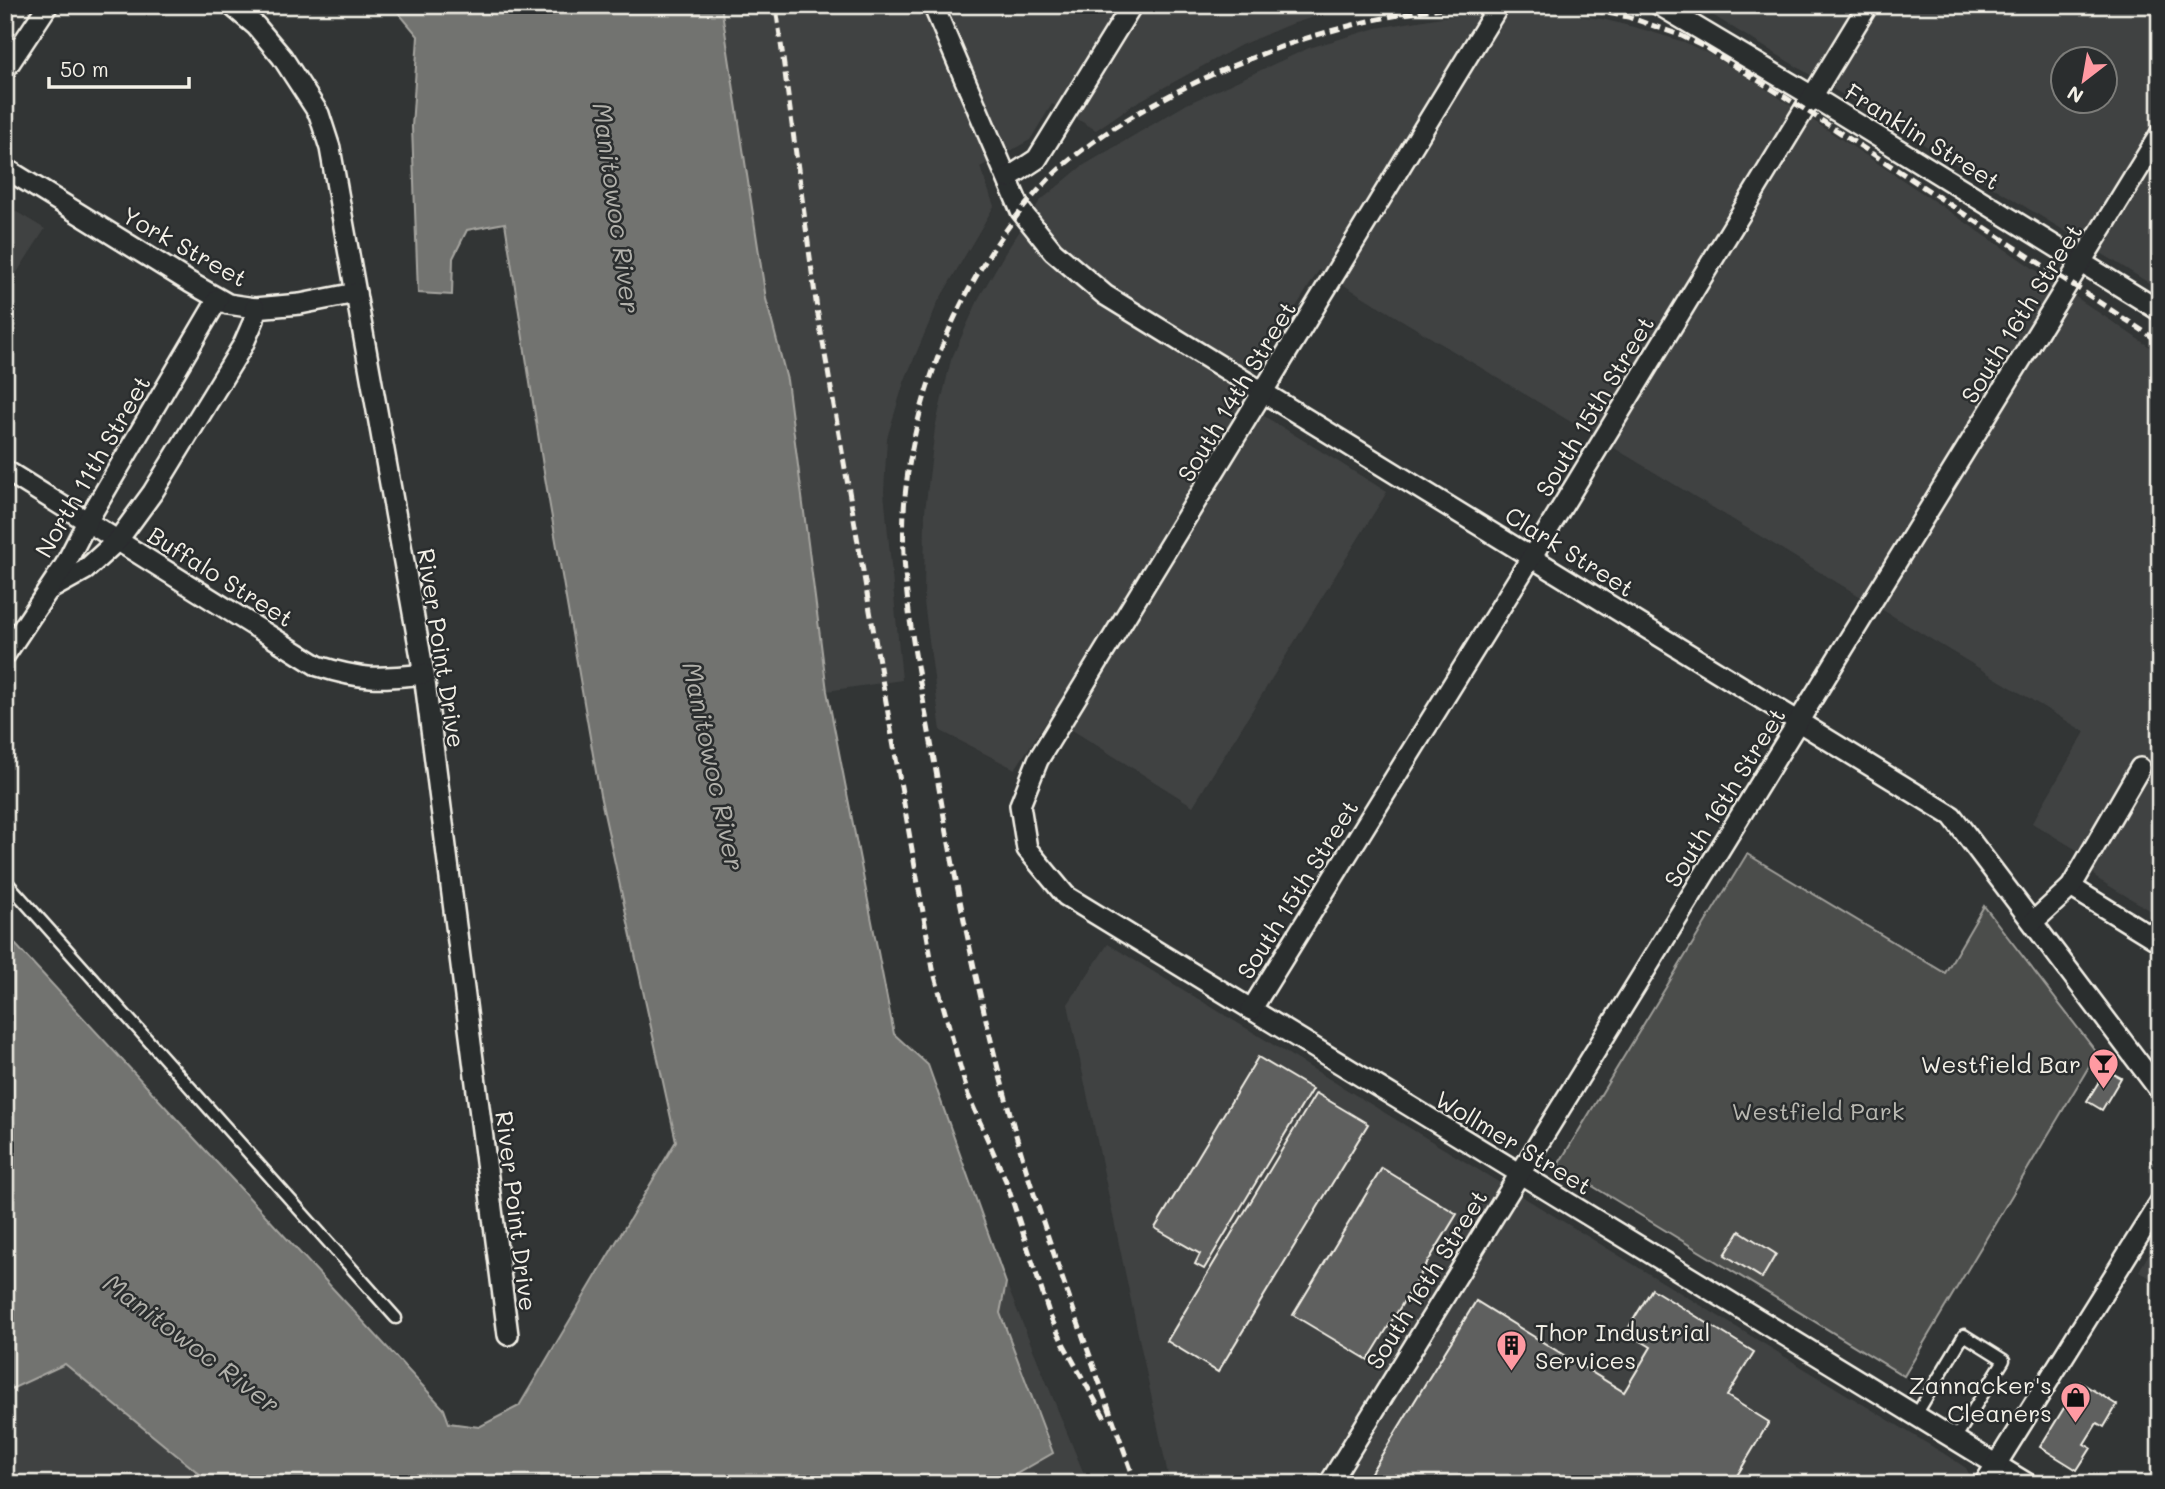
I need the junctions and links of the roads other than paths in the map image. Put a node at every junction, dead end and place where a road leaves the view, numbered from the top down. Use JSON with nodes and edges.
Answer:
{"nodes":[{"id":1,"x":48,"y":5,"type":"edge"},
{"id":2,"x":230,"y":5,"type":"edge"},
{"id":3,"x":933,"y":5,"type":"edge"},
{"id":4,"x":1132,"y":5,"type":"edge"},
{"id":5,"x":1499,"y":5,"type":"edge"},
{"id":6,"x":1660,"y":5,"type":"edge"},
{"id":7,"x":1868,"y":5,"type":"edge"},
{"id":8,"x":5,"y":71,"type":"edge"},
{"id":9,"x":1812,"y":96,"type":"junction"},
{"id":10,"x":2160,"y":134,"type":"edge"},
{"id":11,"x":5,"y":168,"type":"edge"},
{"id":12,"x":1008,"y":178,"type":"junction"},
{"id":13,"x":2081,"y":262,"type":"junction"},
{"id":14,"x":356,"y":293,"type":"junction"},
{"id":15,"x":218,"y":299,"type":"junction"},
{"id":16,"x":255,"y":308,"type":"junction"},
{"id":17,"x":2160,"y":311,"type":"edge"},
{"id":18,"x":1264,"y":393,"type":"junction"},
{"id":19,"x":5,"y":470,"type":"edge"},
{"id":20,"x":88,"y":520,"type":"junction"},
{"id":21,"x":118,"y":540,"type":"junction"},
{"id":22,"x":1531,"y":556,"type":"junction"},
{"id":23,"x":48,"y":590,"type":"junction"},
{"id":24,"x":5,"y":654,"type":"edge"},
{"id":25,"x":424,"y":674,"type":"junction"},
{"id":26,"x":1800,"y":721,"type":"junction"},
{"id":27,"x":2140,"y":768,"type":"dead end"},
{"id":28,"x":1020,"y":804,"type":"joint"},
{"id":29,"x":5,"y":880,"type":"edge"},
{"id":30,"x":2071,"y":887,"type":"junction"},
{"id":31,"x":2033,"y":922,"type":"junction"},
{"id":32,"x":2160,"y":942,"type":"edge"},
{"id":33,"x":1251,"y":1010,"type":"junction"},
{"id":34,"x":2160,"y":1091,"type":"edge"},
{"id":35,"x":1520,"y":1174,"type":"junction"},
{"id":36,"x":2160,"y":1202,"type":"edge"},
{"id":37,"x":396,"y":1318,"type":"dead end"},
{"id":38,"x":508,"y":1335,"type":"dead end"},
{"id":39,"x":1916,"y":1415,"type":"junction"},
{"id":40,"x":1955,"y":1439,"type":"junction"},
{"id":41,"x":1996,"y":1464,"type":"junction"},
{"id":42,"x":1329,"y":1484,"type":"edge"},
{"id":43,"x":1984,"y":1484,"type":"edge"},
{"id":44,"x":2028,"y":1484,"type":"edge"}],
"edges":[{"from":1,"to":8,"type":"street"},
{"from":2,"to":14,"type":"street","name":"River Point Drive"},
{"from":3,"to":12,"type":"street","name":"Clark Street"},
{"from":4,"to":12,"type":"street"},
{"from":5,"to":18,"type":"street","name":"South 14th Street"},
{"from":6,"to":9,"type":"street","name":"Franklin Street"},
{"from":7,"to":9,"type":"street","name":"South 15th Street"},
{"from":9,"to":13,"type":"street","name":"Franklin Street"},
{"from":9,"to":22,"type":"street","name":"South 15th Street"},
{"from":10,"to":13,"type":"street","name":"South 16th Street"},
{"from":11,"to":15,"type":"street","name":"York Street"},
{"from":12,"to":18,"type":"street","name":"Clark Street"},
{"from":13,"to":17,"type":"street","name":"Franklin Street"},
{"from":13,"to":26,"type":"street","name":"South 16th Street"},
{"from":14,"to":16,"type":"street","name":"York Street"},
{"from":14,"to":25,"type":"street","name":"River Point Drive"},
{"from":15,"to":16,"type":"street","name":"York Street"},
{"from":15,"to":20,"type":"street","name":"North 11th Street"},
{"from":16,"to":21,"type":"street"},
{"from":18,"to":22,"type":"street","name":"Clark Street"},
{"from":18,"to":28,"type":"street","name":"South 14th Street"},
{"from":19,"to":20,"type":"street","name":"Buffalo Street"},
{"from":20,"to":21,"type":"street","name":"Buffalo Street"},
{"from":20,"to":23,"type":"street","name":"North 11th Street"},
{"from":21,"to":23,"type":"street"},
{"from":21,"to":25,"type":"street","name":"Buffalo Street"},
{"from":22,"to":26,"type":"street","name":"Clark Street"},
{"from":22,"to":33,"type":"street","name":"South 15th Street"},
{"from":23,"to":24,"type":"street","name":"North 11th Street"},
{"from":25,"to":38,"type":"street","name":"River Point Drive"},
{"from":26,"to":31,"type":"street","name":"Clark Street"},
{"from":26,"to":35,"type":"street","name":"South 16th Street"},
{"from":27,"to":30,"type":"street"},
{"from":28,"to":33,"type":"street","name":"Wollmer Street"},
{"from":29,"to":37,"type":"lane"},
{"from":30,"to":31,"type":"street"},
{"from":30,"to":32,"type":"street"},
{"from":31,"to":34,"type":"street","name":"Clark Street"},
{"from":33,"to":35,"type":"street","name":"Wollmer Street"},
{"from":35,"to":39,"type":"street","name":"Wollmer Street"},
{"from":35,"to":42,"type":"street","name":"South 16th Street"},
{"from":36,"to":41,"type":"street"},
{"from":39,"to":40,"type":"street","name":"Wollmer Street"},
{"from":39,"to":40,"type":"lane"},
{"from":40,"to":41,"type":"street","name":"Wollmer Street"},
{"from":41,"to":43,"type":"street"},
{"from":41,"to":44,"type":"street","name":"Wollmer Street"}]}
